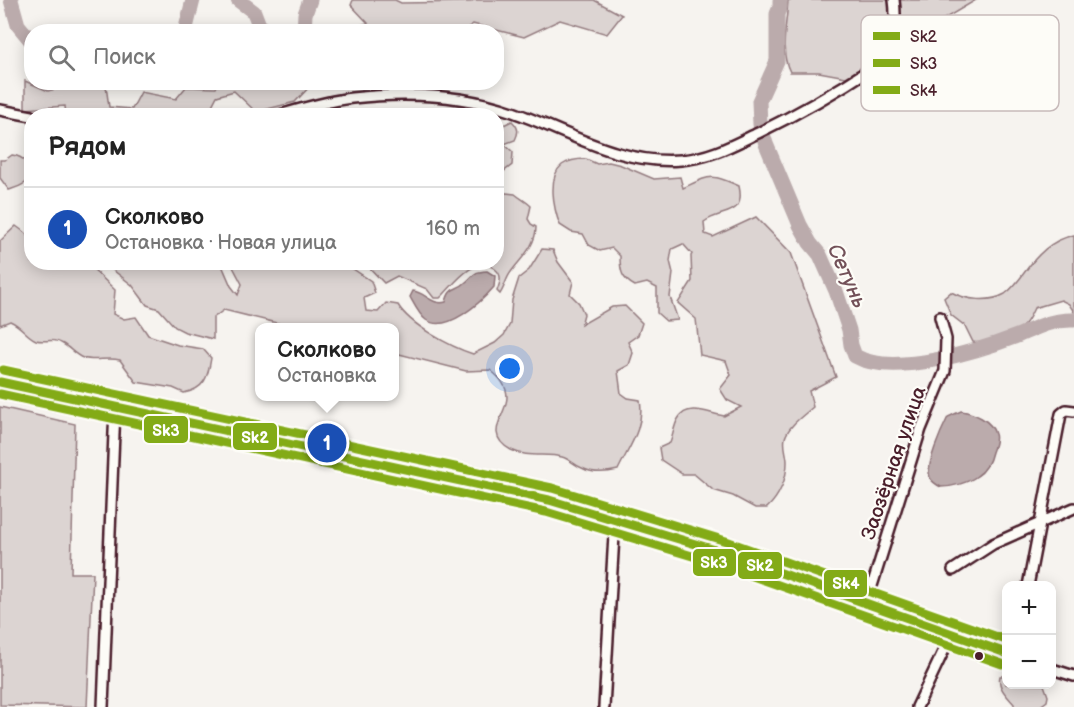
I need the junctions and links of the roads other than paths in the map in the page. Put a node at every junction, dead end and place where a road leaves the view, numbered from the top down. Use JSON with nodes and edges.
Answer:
{"nodes":[{"id":1,"x":894,"y":0,"type":"edge"},
{"id":2,"x":896,"y":15,"type":"edge"},
{"id":3,"x":861,"y":74,"type":"edge"},
{"id":4,"x":309,"y":108,"type":"edge"},
{"id":5,"x":495,"y":108,"type":"edge"},
{"id":6,"x":0,"y":110,"type":"edge"},
{"id":7,"x":504,"y":110,"type":"edge"},
{"id":8,"x":24,"y":114,"type":"edge"},
{"id":9,"x":940,"y":317,"type":"dead end"},
{"id":10,"x":0,"y":382,"type":"edge"},
{"id":11,"x":115,"y":408,"type":"junction"},
{"id":12,"x":1074,"y":411,"type":"edge"},
{"id":13,"x":1074,"y":508,"type":"edge"},
{"id":14,"x":615,"y":518,"type":"junction"},
{"id":15,"x":1041,"y":522,"type":"junction"},
{"id":16,"x":953,"y":570,"type":"dead end"},
{"id":17,"x":1029,"y":581,"type":"edge"},
{"id":18,"x":867,"y":602,"type":"junction"},
{"id":19,"x":952,"y":633,"type":"junction"},
{"id":20,"x":1002,"y":652,"type":"edge"},
{"id":21,"x":1056,"y":670,"type":"edge"},
{"id":22,"x":1074,"y":676,"type":"edge"},
{"id":23,"x":103,"y":707,"type":"edge"},
{"id":24,"x":604,"y":707,"type":"edge"},
{"id":25,"x":917,"y":707,"type":"edge"}],
"edges":[{"from":1,"to":2,"type":"street"},
{"from":3,"to":7,"type":"street"},
{"from":4,"to":5,"type":"street"},
{"from":6,"to":8,"type":"street"},
{"from":9,"to":18,"type":"street","name":"Заозёрная улица"},
{"from":10,"to":11,"type":"street"},
{"from":11,"to":14,"type":"street"},
{"from":11,"to":23,"type":"street"},
{"from":12,"to":15,"type":"street"},
{"from":13,"to":15,"type":"street"},
{"from":14,"to":18,"type":"street"},
{"from":14,"to":24,"type":"street"},
{"from":15,"to":16,"type":"street"},
{"from":15,"to":17,"type":"street"},
{"from":18,"to":19,"type":"street"},
{"from":19,"to":20,"type":"street"},
{"from":19,"to":25,"type":"street"},
{"from":21,"to":22,"type":"street"}]}
